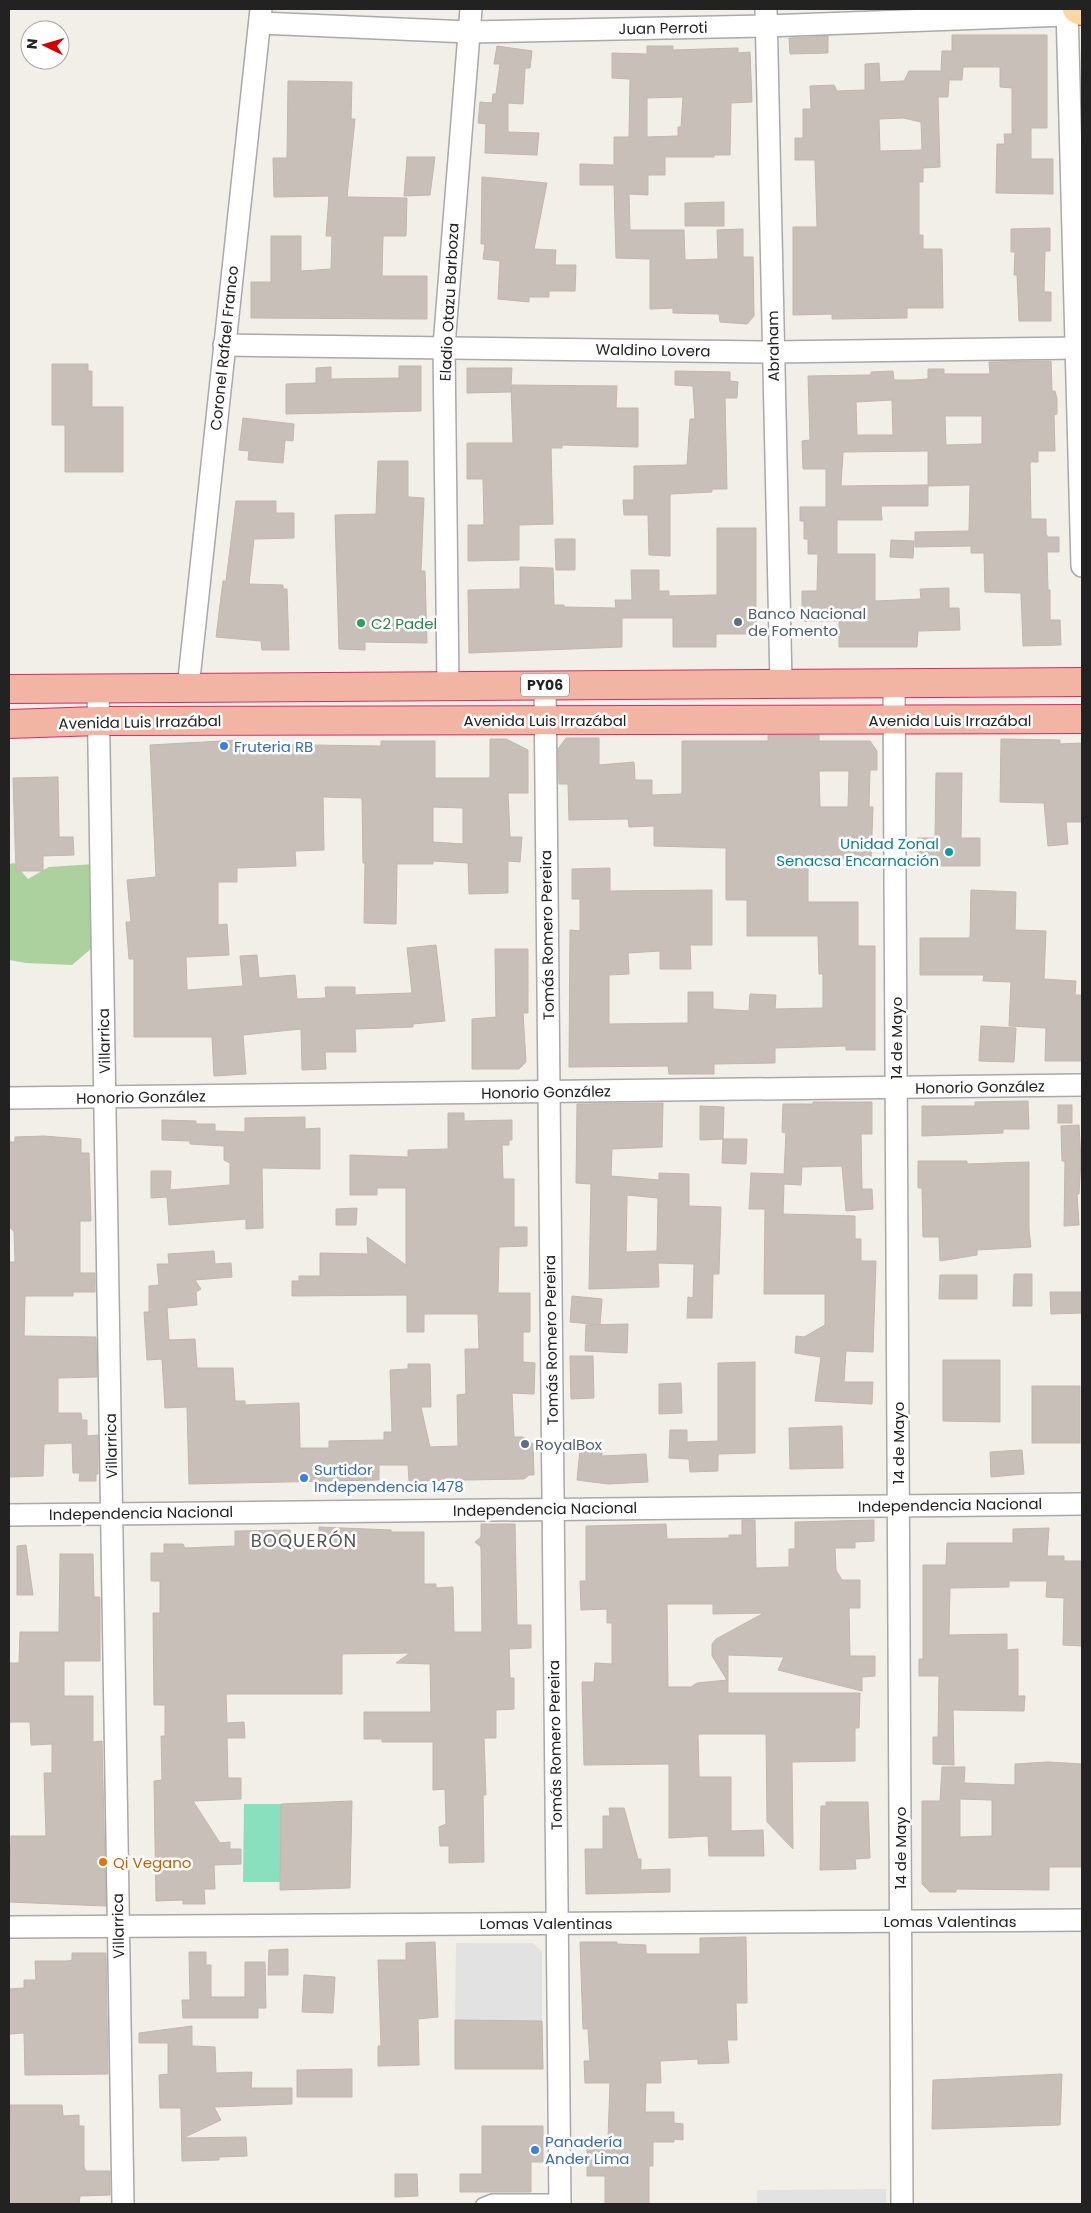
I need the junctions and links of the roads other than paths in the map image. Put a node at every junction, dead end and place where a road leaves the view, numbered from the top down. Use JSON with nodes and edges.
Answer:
{"nodes":[{"id":1,"x":471,"y":9,"type":"edge"},
{"id":2,"x":1073,"y":11,"type":"edge"},
{"id":3,"x":260,"y":16,"type":"edge"},
{"id":4,"x":766,"y":17,"type":"edge"},
{"id":5,"x":469,"y":32,"type":"junction"},
{"id":6,"x":224,"y":345,"type":"junction"},
{"id":7,"x":444,"y":346,"type":"junction"},
{"id":8,"x":1079,"y":348,"type":"edge"},
{"id":9,"x":772,"y":352,"type":"junction"},
{"id":10,"x":1082,"y":566,"type":"edge"},
{"id":11,"x":1082,"y":682,"type":"edge"},
{"id":12,"x":894,"y":683,"type":"junction"},
{"id":13,"x":781,"y":684,"type":"junction"},
{"id":14,"x":545,"y":685,"type":"junction"},
{"id":15,"x":448,"y":686,"type":"junction"},
{"id":16,"x":98,"y":688,"type":"junction"},
{"id":17,"x":188,"y":688,"type":"junction"},
{"id":18,"x":9,"y":689,"type":"edge"},
{"id":19,"x":1082,"y":719,"type":"edge"},
{"id":20,"x":545,"y":720,"type":"junction"},
{"id":21,"x":894,"y":720,"type":"junction"},
{"id":22,"x":99,"y":721,"type":"junction"},
{"id":23,"x":9,"y":724,"type":"edge"},
{"id":24,"x":1082,"y":1085,"type":"edge"},
{"id":25,"x":896,"y":1088,"type":"junction"},
{"id":26,"x":549,"y":1092,"type":"junction"},
{"id":27,"x":105,"y":1097,"type":"junction"},
{"id":28,"x":9,"y":1098,"type":"edge"},
{"id":29,"x":1082,"y":1504,"type":"edge"},
{"id":30,"x":898,"y":1506,"type":"junction"},
{"id":31,"x":553,"y":1509,"type":"junction"},
{"id":32,"x":112,"y":1514,"type":"junction"},
{"id":33,"x":9,"y":1515,"type":"edge"},
{"id":34,"x":1082,"y":1920,"type":"edge"},
{"id":35,"x":901,"y":1921,"type":"junction"},
{"id":36,"x":557,"y":1923,"type":"junction"},
{"id":37,"x":118,"y":1926,"type":"junction"},
{"id":38,"x":9,"y":1927,"type":"edge"},
{"id":39,"x":560,"y":2202,"type":"edge"},
{"id":40,"x":123,"y":2204,"type":"edge"},
{"id":41,"x":482,"y":2204,"type":"edge"},
{"id":42,"x":902,"y":2204,"type":"edge"}],
"edges":[{"from":1,"to":5,"type":"street","name":"Eladio Otazu Barboza"},
{"from":2,"to":4,"type":"street","name":"Juan Perroti"},
{"from":2,"to":8,"type":"street"},
{"from":3,"to":5,"type":"street","name":"Juan Perroti"},
{"from":3,"to":6,"type":"street","name":"Coronel Rafael Franco"},
{"from":4,"to":5,"type":"street","name":"Juan Perroti"},
{"from":4,"to":9,"type":"street","name":"Abraham"},
{"from":5,"to":7,"type":"street","name":"Eladio Otazu Barboza"},
{"from":6,"to":7,"type":"street","name":"Waldino Lovera"},
{"from":6,"to":17,"type":"street","name":"Coronel Rafael Franco"},
{"from":7,"to":9,"type":"street","name":"Waldino Lovera"},
{"from":7,"to":15,"type":"street","name":"Eladio Otazu Barboza"},
{"from":8,"to":9,"type":"street","name":"Waldino Lovera"},
{"from":8,"to":10,"type":"street"},
{"from":9,"to":13,"type":"street","name":"Abraham"},
{"from":11,"to":12,"type":"highway","number":"PY06"},
{"from":12,"to":13,"type":"highway","number":"PY06"},
{"from":12,"to":21,"type":"street","name":"14 de Mayo"},
{"from":13,"to":14,"type":"highway","number":"PY06"},
{"from":14,"to":15,"type":"highway","number":"PY06"},
{"from":14,"to":20,"type":"street","name":"Tomás Romero Pereira"},
{"from":15,"to":17,"type":"highway","number":"PY06"},
{"from":16,"to":17,"type":"highway","number":"PY06"},
{"from":16,"to":18,"type":"highway","number":"PY06"},
{"from":16,"to":22,"type":"street","name":"Villarrica"},
{"from":19,"to":21,"type":"highway","name":"Avenida Luis Irrazábal"},
{"from":20,"to":21,"type":"highway","name":"Avenida Luis Irrazábal"},
{"from":20,"to":22,"type":"highway","name":"Avenida Luis Irrazábal"},
{"from":20,"to":26,"type":"street","name":"Tomás Romero Pereira"},
{"from":21,"to":25,"type":"street","name":"14 de Mayo"},
{"from":22,"to":23,"type":"highway","name":"Avenida Luis Irrazábal"},
{"from":22,"to":27,"type":"street","name":"Villarrica"},
{"from":24,"to":25,"type":"street","name":"Honorio González"},
{"from":25,"to":26,"type":"street","name":"Honorio González"},
{"from":25,"to":30,"type":"street","name":"14 de Mayo"},
{"from":26,"to":27,"type":"street","name":"Honorio González"},
{"from":26,"to":31,"type":"street","name":"Tomás Romero Pereira"},
{"from":27,"to":28,"type":"street","name":"Honorio González"},
{"from":27,"to":32,"type":"street","name":"Villarrica"},
{"from":29,"to":30,"type":"street","name":"Independencia Nacional"},
{"from":30,"to":31,"type":"street","name":"Independencia Nacional"},
{"from":30,"to":35,"type":"street","name":"14 de Mayo"},
{"from":31,"to":32,"type":"street","name":"Independencia Nacional"},
{"from":31,"to":36,"type":"street","name":"Tomás Romero Pereira"},
{"from":32,"to":33,"type":"street","name":"Independencia Nacional"},
{"from":32,"to":37,"type":"street","name":"Villarrica"},
{"from":34,"to":35,"type":"street","name":"Lomas Valentinas"},
{"from":35,"to":36,"type":"street","name":"Lomas Valentinas"},
{"from":35,"to":42,"type":"street","name":"14 de Mayo"},
{"from":36,"to":37,"type":"street","name":"Lomas Valentinas"},
{"from":36,"to":39,"type":"street","name":"Tomás Romero Pereira"},
{"from":37,"to":38,"type":"street","name":"Lomas Valentinas"},
{"from":37,"to":40,"type":"street","name":"Villarrica"},
{"from":39,"to":41,"type":"lane"}]}
